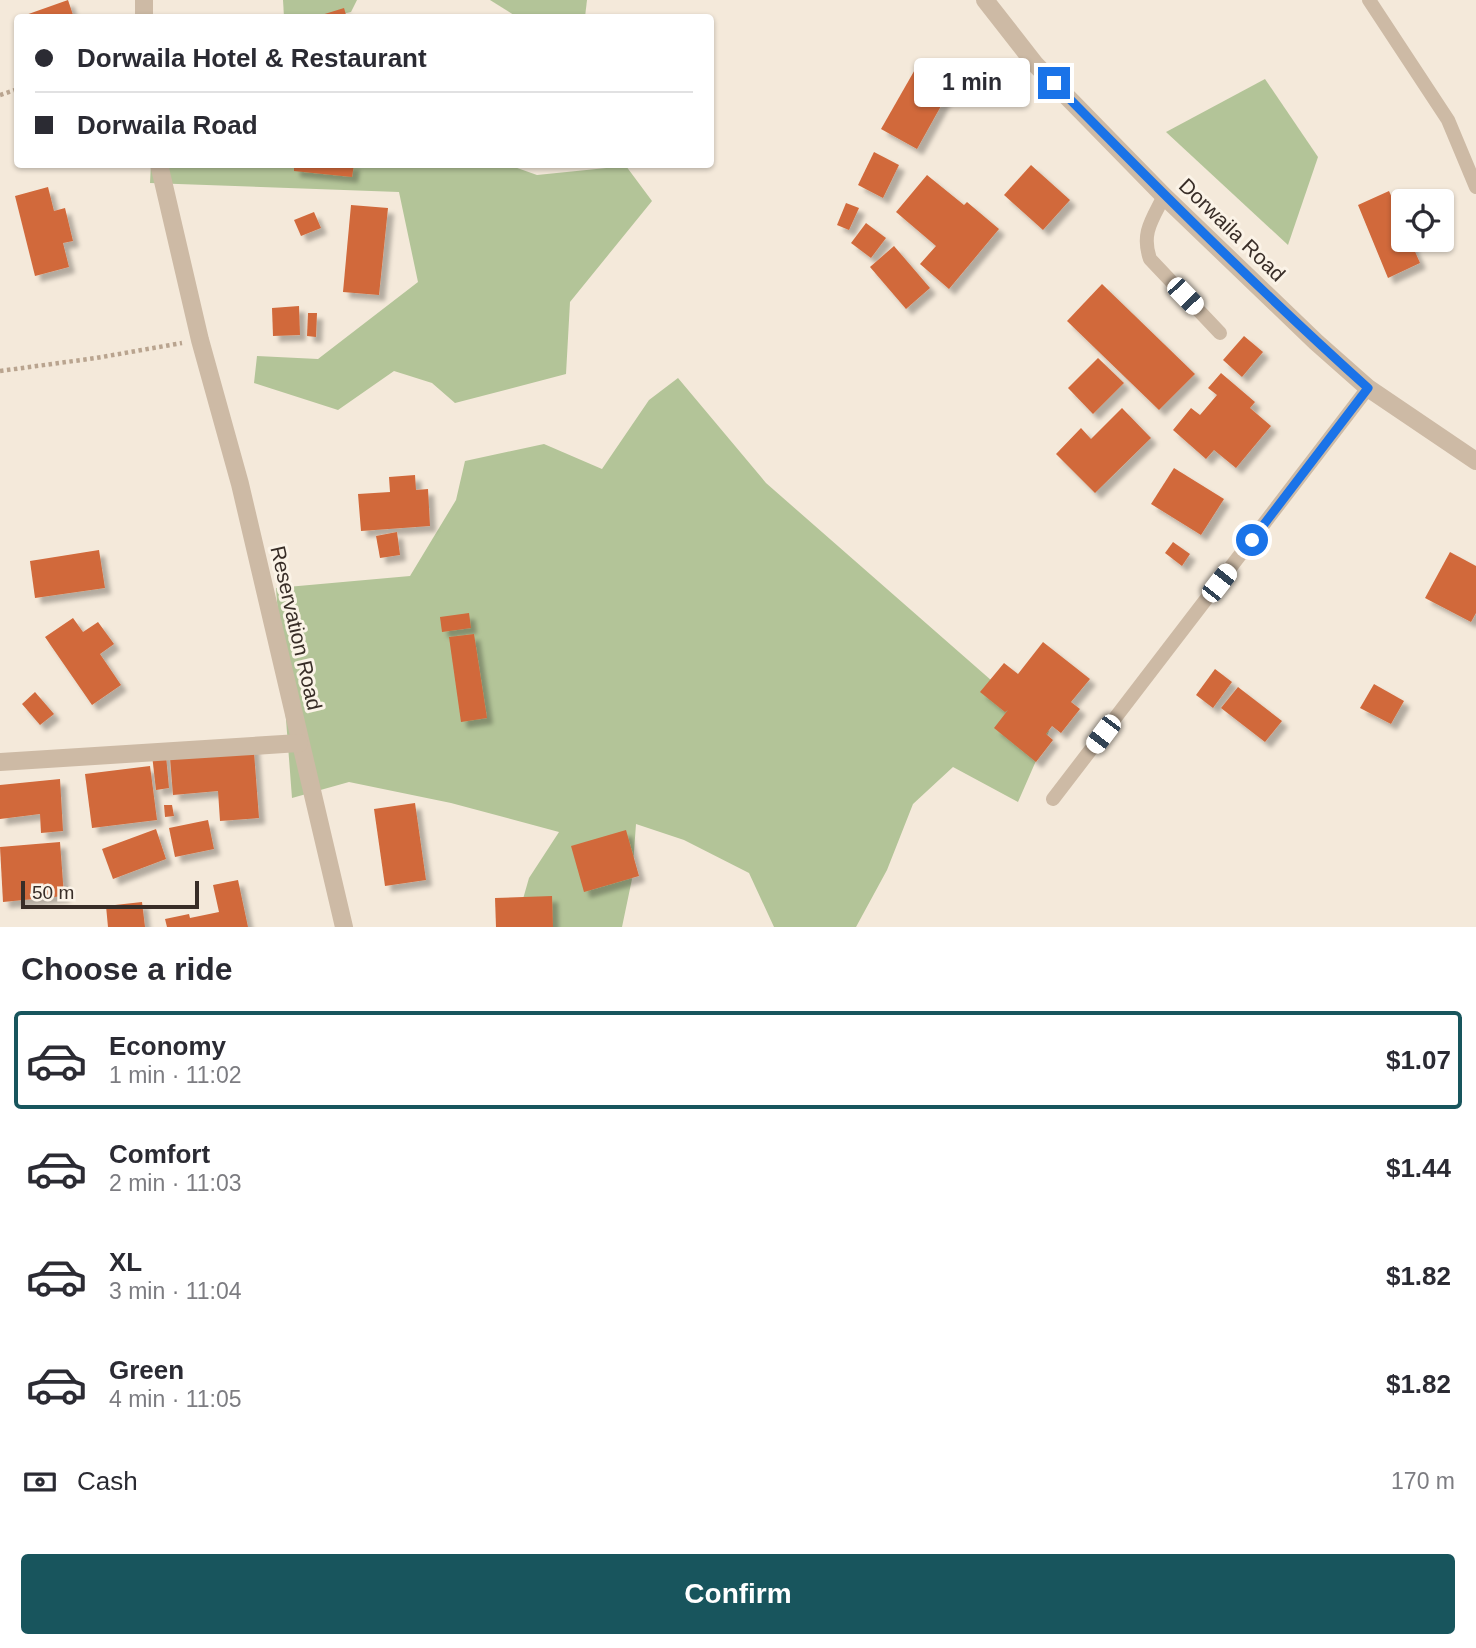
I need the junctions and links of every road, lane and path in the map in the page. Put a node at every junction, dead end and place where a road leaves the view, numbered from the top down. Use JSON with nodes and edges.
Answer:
{"nodes":[{"id":1,"x":985,"y":0,"type":"edge"},
{"id":2,"x":1369,"y":0,"type":"edge"},
{"id":3,"x":160,"y":168,"type":"edge"},
{"id":4,"x":1476,"y":187,"type":"edge"},
{"id":5,"x":1164,"y":196,"type":"junction"},
{"id":6,"x":1220,"y":333,"type":"dead end"},
{"id":7,"x":200,"y":340,"type":"junction"},
{"id":8,"x":0,"y":371,"type":"edge"},
{"id":9,"x":1368,"y":388,"type":"junction"},
{"id":10,"x":1476,"y":461,"type":"edge"},
{"id":11,"x":299,"y":743,"type":"junction"},
{"id":12,"x":0,"y":762,"type":"edge"},
{"id":13,"x":1053,"y":799,"type":"dead end"},
{"id":14,"x":344,"y":927,"type":"edge"}],
"edges":[{"from":1,"to":5,"type":"street","name":"Dorwaila Road"},
{"from":2,"to":4,"type":"lane"},
{"from":3,"to":7,"type":"street","name":"Reservation Road"},
{"from":5,"to":6,"type":"lane"},
{"from":5,"to":9,"type":"street","name":"Dorwaila Road"},
{"from":7,"to":8,"type":"path"},
{"from":7,"to":11,"type":"street","name":"Reservation Road"},
{"from":9,"to":10,"type":"street","name":"Dorwaila Road"},
{"from":9,"to":13,"type":"lane"},
{"from":11,"to":12,"type":"street"},
{"from":11,"to":14,"type":"street","name":"Reservation Road"}]}
